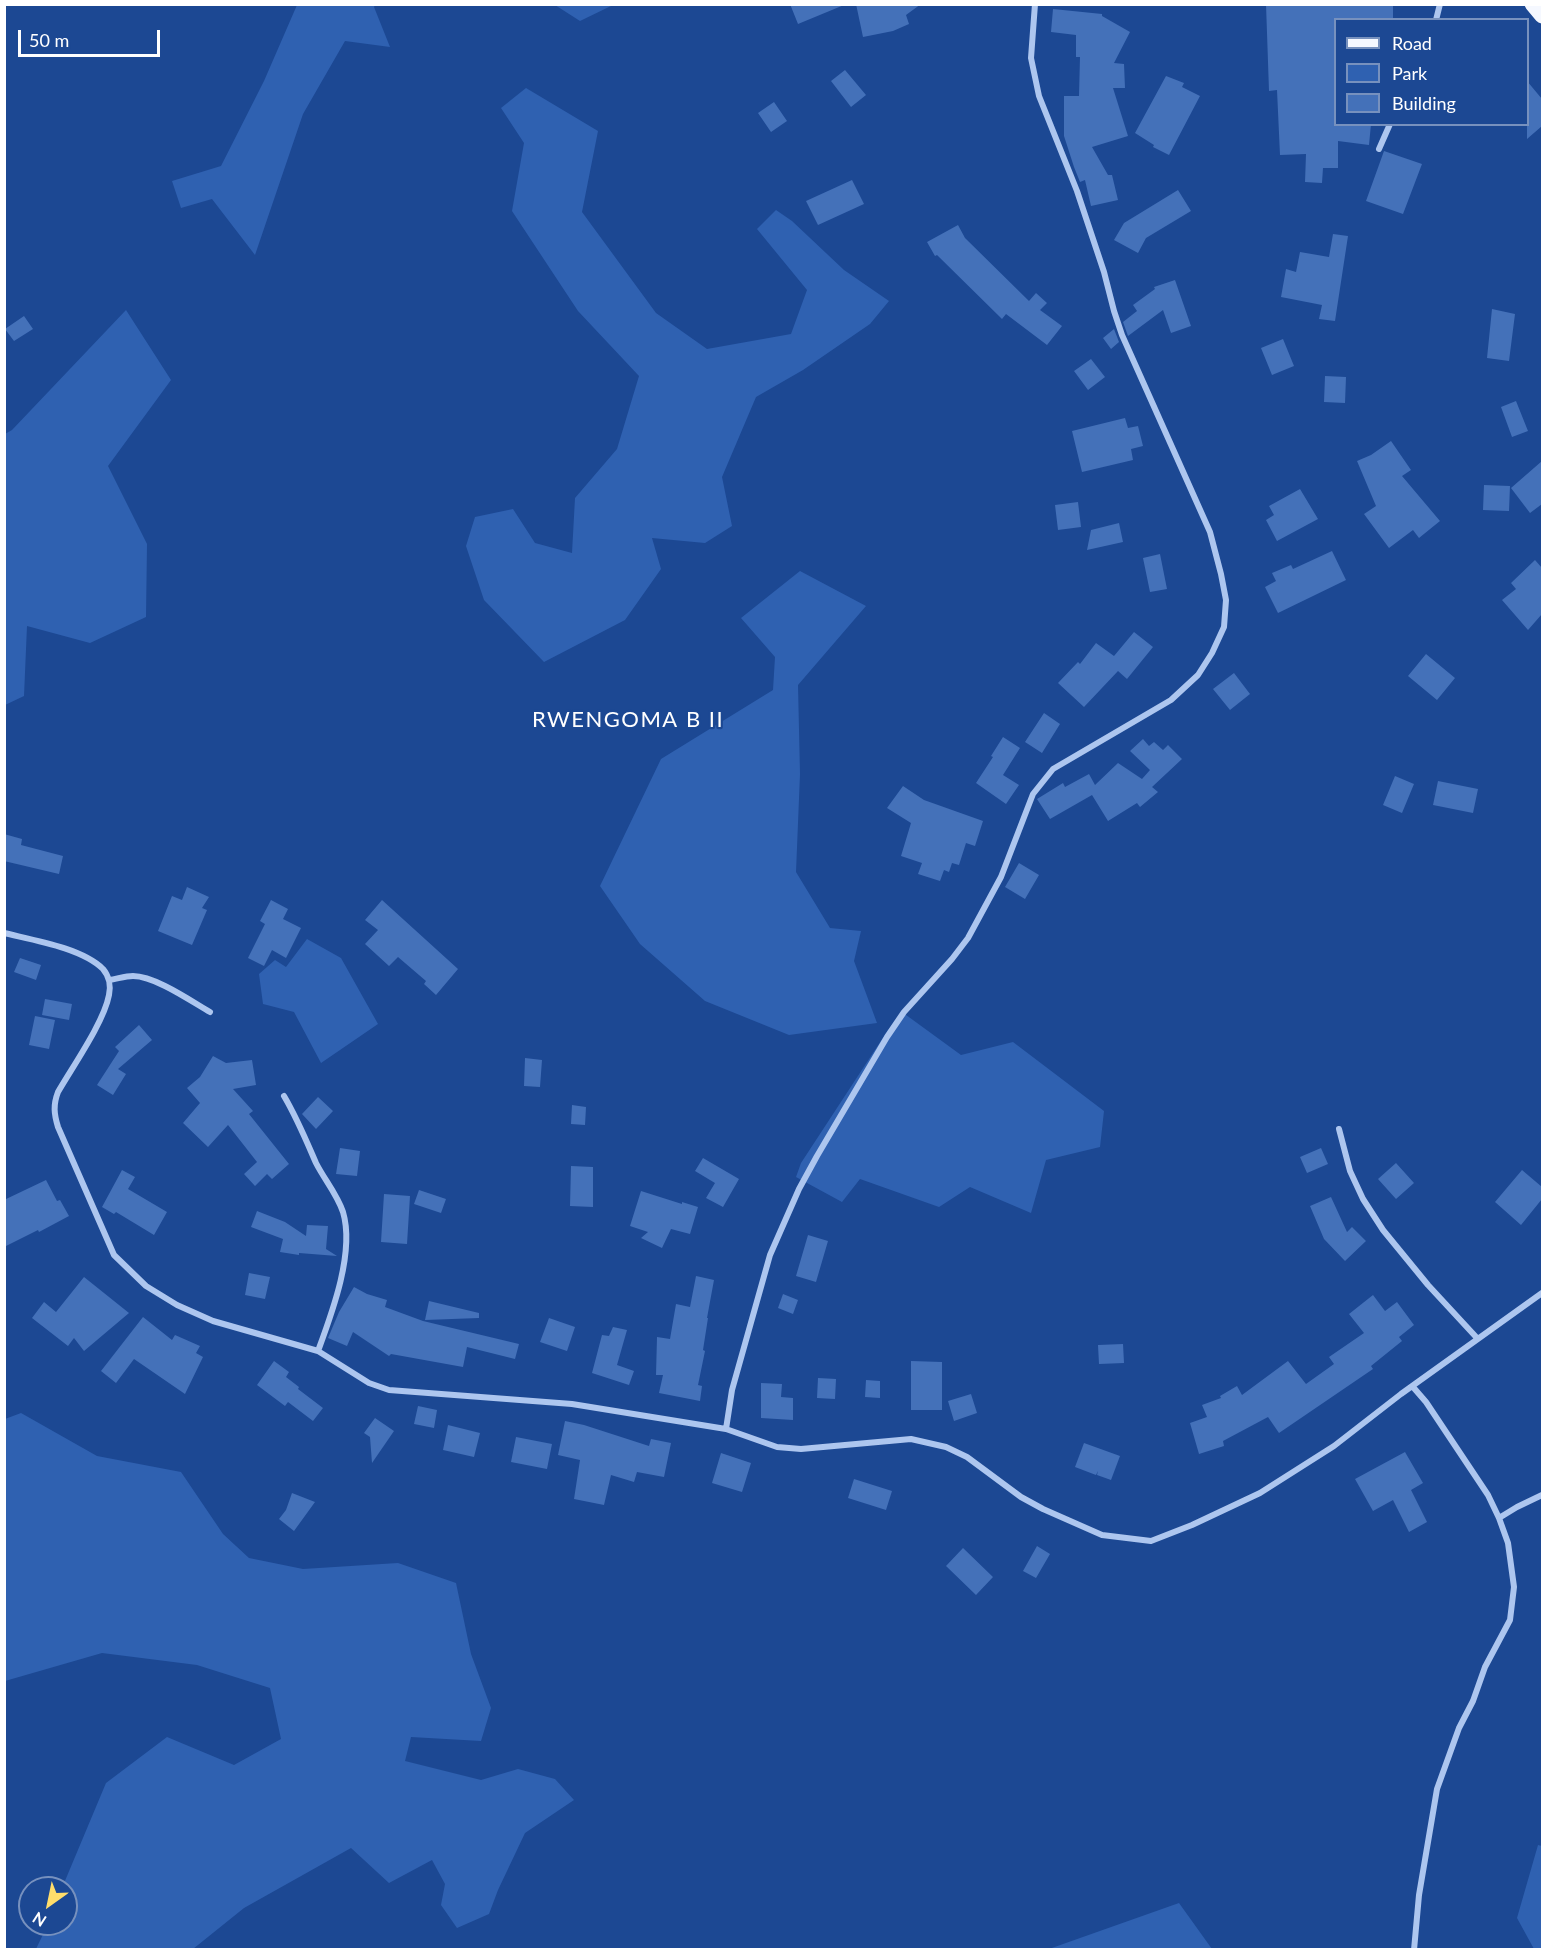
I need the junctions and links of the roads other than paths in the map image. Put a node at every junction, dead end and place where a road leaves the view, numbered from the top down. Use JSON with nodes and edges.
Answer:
{"nodes":[{"id":1,"x":1035,"y":4,"type":"edge"},
{"id":2,"x":1532,"y":4,"type":"edge"},
{"id":3,"x":1542,"y":16,"type":"edge"},
{"id":4,"x":1389,"y":126,"type":"edge"},
{"id":5,"x":1379,"y":149,"type":"dead end"},
{"id":6,"x":4,"y":933,"type":"edge"},
{"id":7,"x":109,"y":980,"type":"junction"},
{"id":8,"x":210,"y":1012,"type":"dead end"},
{"id":9,"x":284,"y":1096,"type":"dead end"},
{"id":10,"x":1339,"y":1129,"type":"dead end"},
{"id":11,"x":1542,"y":1293,"type":"edge"},
{"id":12,"x":1477,"y":1338,"type":"junction"},
{"id":13,"x":318,"y":1351,"type":"junction"},
{"id":14,"x":1413,"y":1387,"type":"junction"},
{"id":15,"x":726,"y":1429,"type":"junction"},
{"id":16,"x":1542,"y":1495,"type":"edge"},
{"id":17,"x":1499,"y":1518,"type":"junction"},
{"id":18,"x":1414,"y":1950,"type":"edge"}],
"edges":[{"from":1,"to":15,"type":"street"},
{"from":2,"to":3,"type":"main road"},
{"from":4,"to":5,"type":"street"},
{"from":6,"to":7,"type":"street"},
{"from":7,"to":8,"type":"street"},
{"from":7,"to":13,"type":"street"},
{"from":9,"to":13,"type":"street"},
{"from":10,"to":12,"type":"street"},
{"from":11,"to":12,"type":"street"},
{"from":12,"to":14,"type":"street"},
{"from":13,"to":15,"type":"street"},
{"from":14,"to":15,"type":"street"},
{"from":14,"to":17,"type":"street"},
{"from":16,"to":17,"type":"street"},
{"from":17,"to":18,"type":"street"}]}
